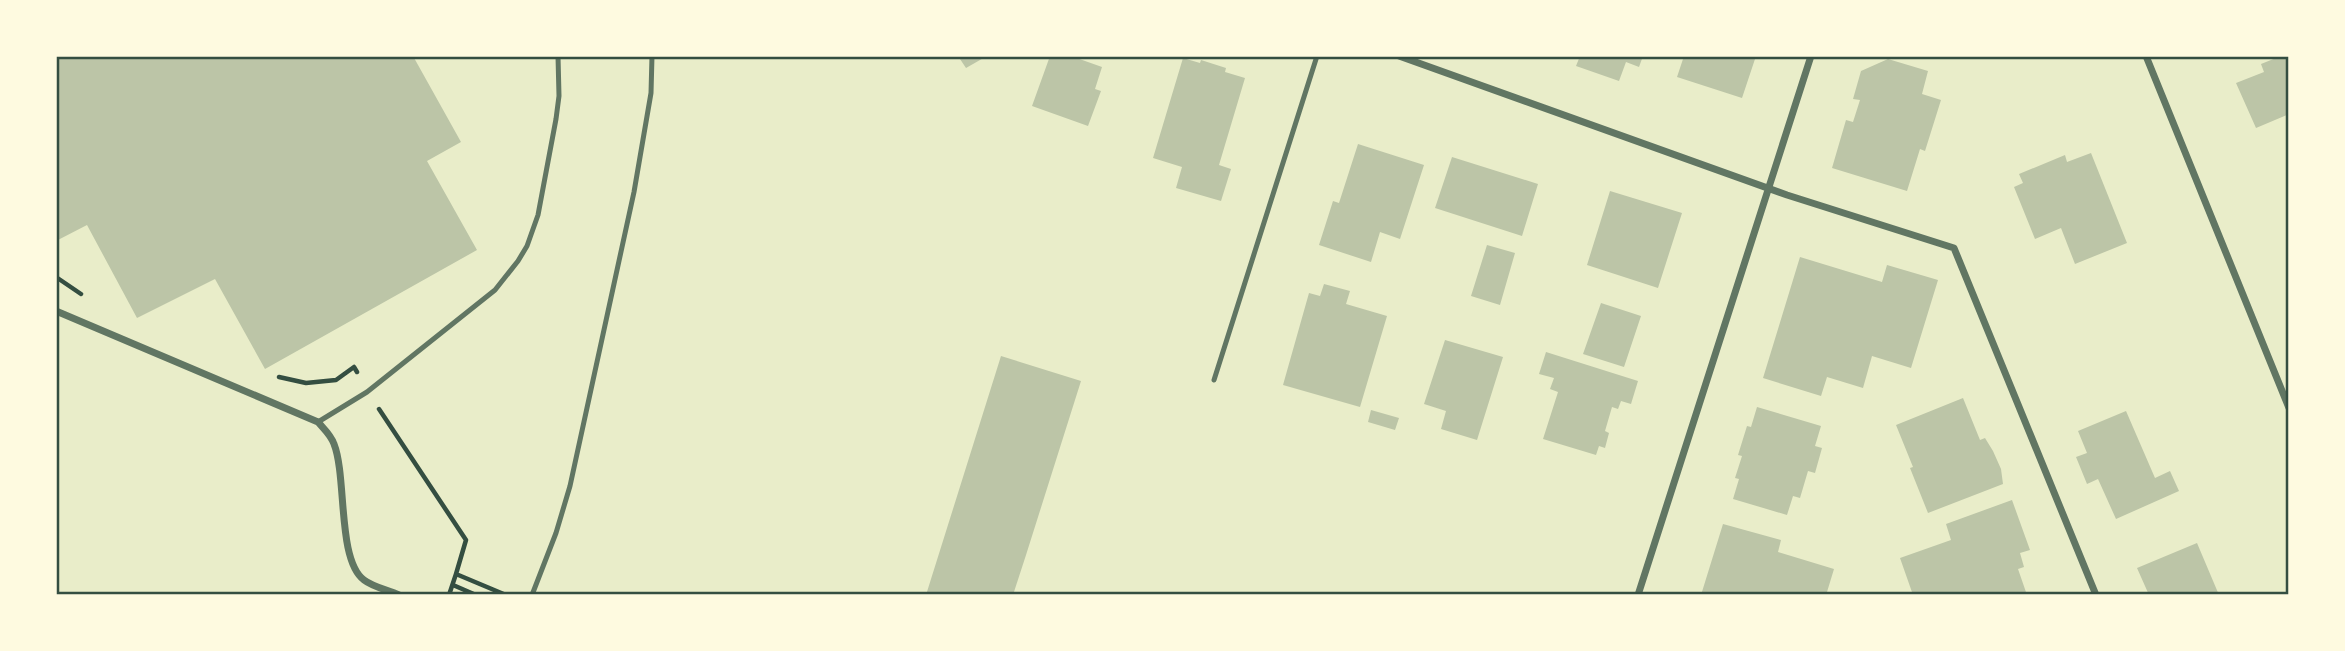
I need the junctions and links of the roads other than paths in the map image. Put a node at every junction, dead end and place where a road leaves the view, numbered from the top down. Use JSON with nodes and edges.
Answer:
{"nodes":[{"id":1,"x":558,"y":56,"type":"edge"},
{"id":2,"x":652,"y":56,"type":"edge"},
{"id":3,"x":1317,"y":56,"type":"edge"},
{"id":4,"x":1399,"y":56,"type":"edge"},
{"id":5,"x":1811,"y":56,"type":"edge"},
{"id":6,"x":2146,"y":56,"type":"edge"},
{"id":7,"x":1769,"y":188,"type":"junction"},
{"id":8,"x":56,"y":311,"type":"edge"},
{"id":9,"x":1214,"y":380,"type":"dead end"},
{"id":10,"x":2289,"y":408,"type":"edge"},
{"id":11,"x":318,"y":422,"type":"junction"},
{"id":12,"x":399,"y":595,"type":"edge"},
{"id":13,"x":532,"y":595,"type":"edge"},
{"id":14,"x":1638,"y":595,"type":"edge"},
{"id":15,"x":2096,"y":595,"type":"edge"}],
"edges":[{"from":1,"to":11,"type":"lane"},
{"from":2,"to":13,"type":"lane"},
{"from":3,"to":9,"type":"lane"},
{"from":4,"to":7,"type":"street"},
{"from":5,"to":7,"type":"street"},
{"from":6,"to":10,"type":"street"},
{"from":7,"to":14,"type":"street"},
{"from":7,"to":15,"type":"street"},
{"from":8,"to":11,"type":"street"},
{"from":11,"to":12,"type":"street"}]}
